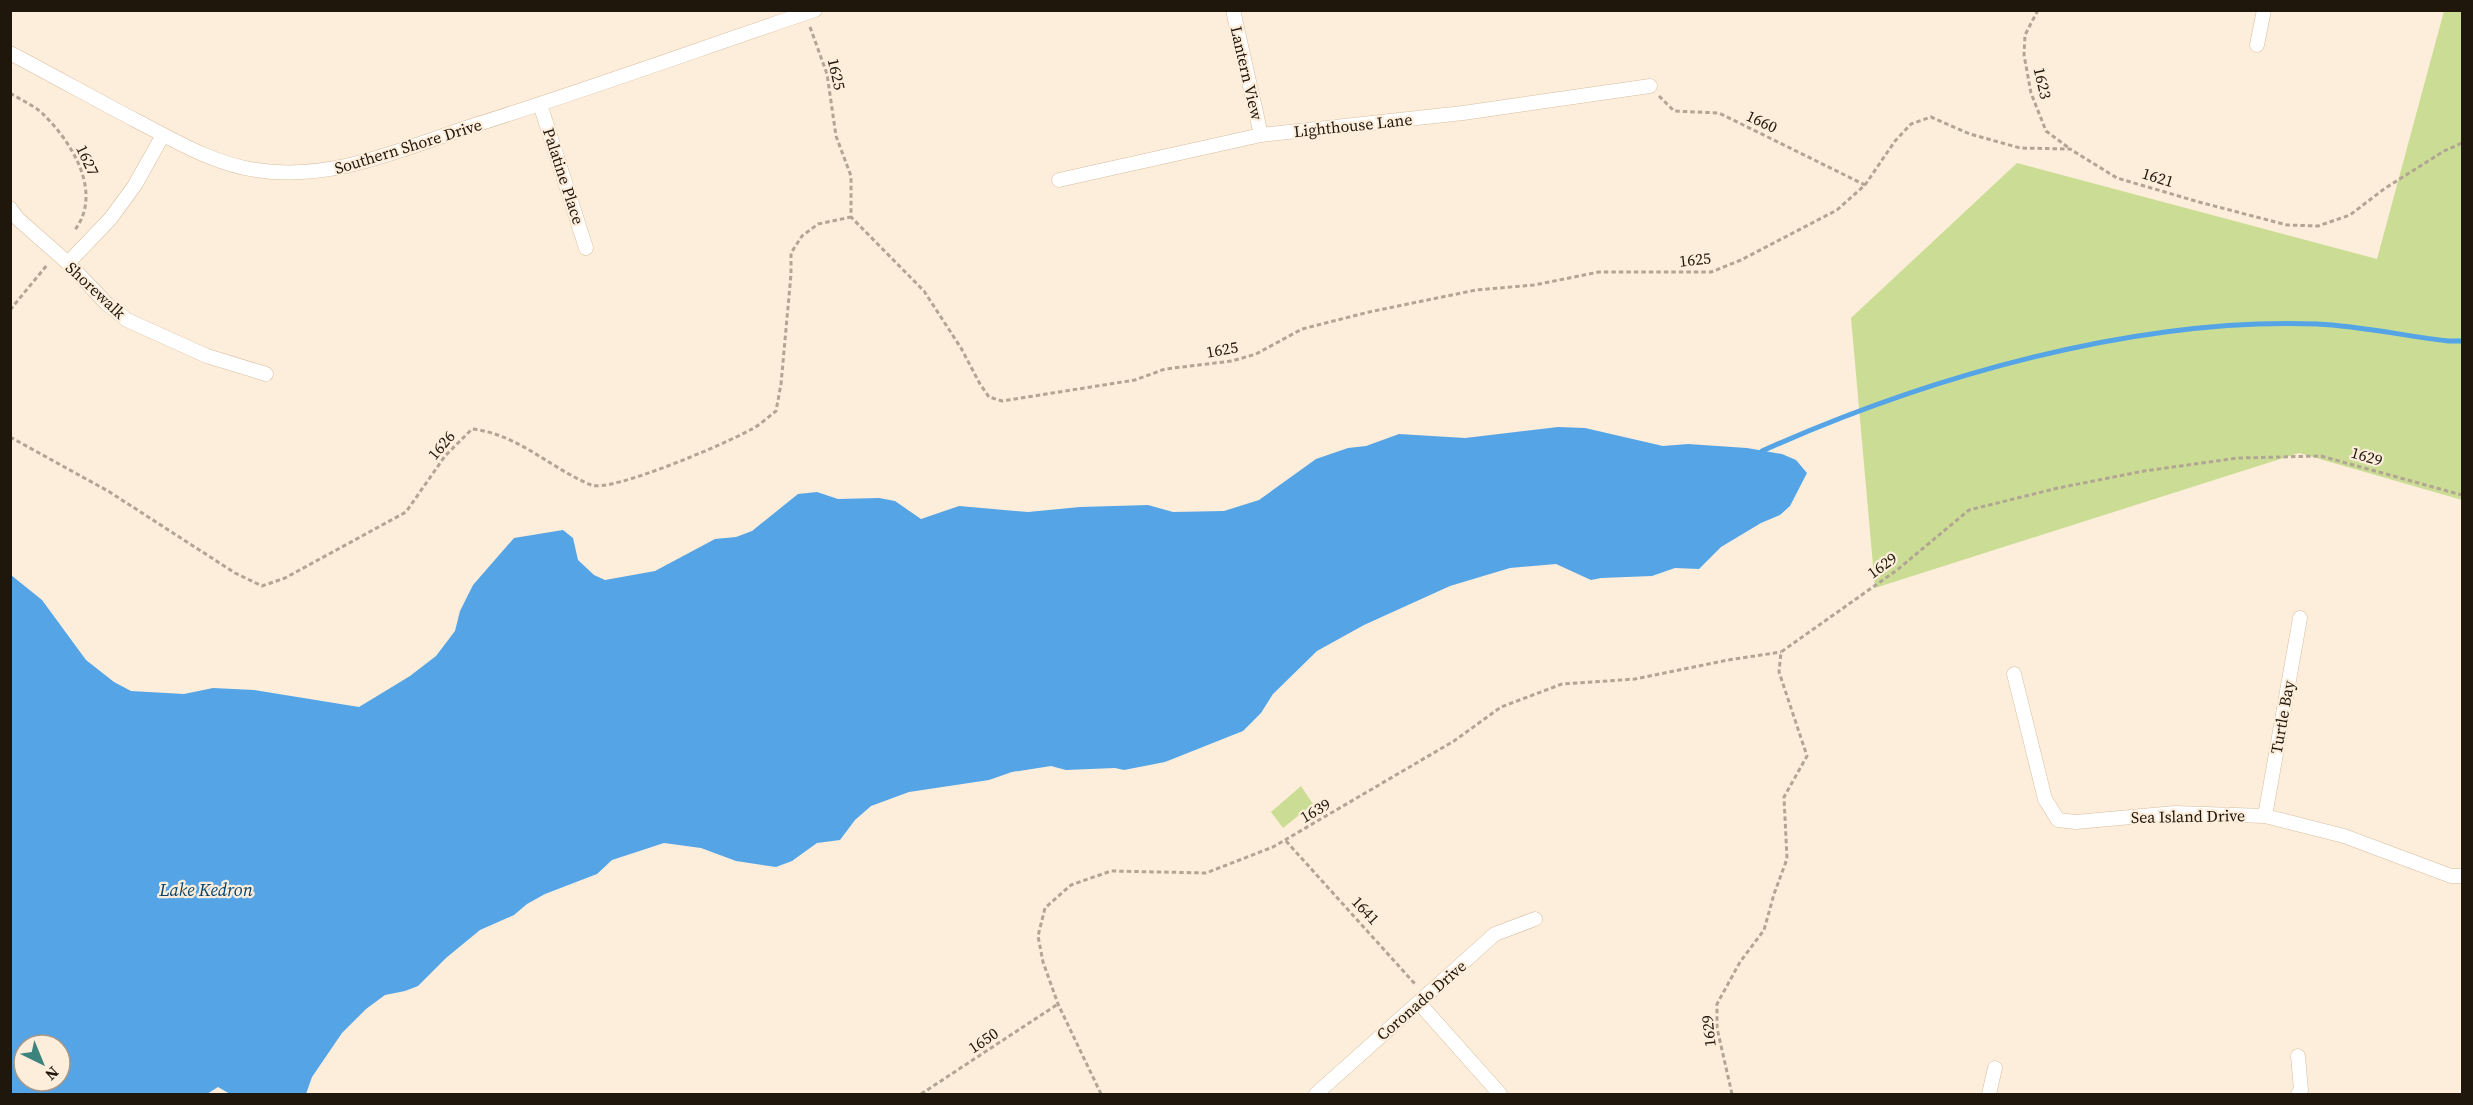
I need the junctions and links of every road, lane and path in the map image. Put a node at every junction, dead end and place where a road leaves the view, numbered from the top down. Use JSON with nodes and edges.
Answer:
{"nodes":[{"id":1,"x":1233,"y":10,"type":"edge"},
{"id":2,"x":2038,"y":10,"type":"edge"},
{"id":3,"x":2264,"y":10,"type":"edge"},
{"id":4,"x":810,"y":12,"type":"edge"},
{"id":5,"x":2257,"y":45,"type":"dead end"},
{"id":6,"x":10,"y":53,"type":"edge"},
{"id":7,"x":1650,"y":86,"type":"joint"},
{"id":8,"x":10,"y":93,"type":"edge"},
{"id":9,"x":540,"y":105,"type":"junction"},
{"id":10,"x":163,"y":135,"type":"junction"},
{"id":11,"x":1261,"y":135,"type":"junction"},
{"id":12,"x":2463,"y":143,"type":"edge"},
{"id":13,"x":2070,"y":149,"type":"junction"},
{"id":14,"x":1059,"y":180,"type":"dead end"},
{"id":15,"x":1865,"y":185,"type":"junction"},
{"id":16,"x":10,"y":208,"type":"edge"},
{"id":17,"x":851,"y":217,"type":"junction"},
{"id":18,"x":586,"y":248,"type":"dead end"},
{"id":19,"x":57,"y":253,"type":"junction"},
{"id":20,"x":68,"y":263,"type":"junction"},
{"id":21,"x":10,"y":310,"type":"edge"},
{"id":22,"x":266,"y":374,"type":"dead end"},
{"id":23,"x":10,"y":436,"type":"edge"},
{"id":24,"x":2463,"y":495,"type":"edge"},
{"id":25,"x":2300,"y":618,"type":"dead end"},
{"id":26,"x":1781,"y":652,"type":"junction"},
{"id":27,"x":2014,"y":674,"type":"dead end"},
{"id":28,"x":2265,"y":816,"type":"junction"},
{"id":29,"x":1286,"y":841,"type":"junction"},
{"id":30,"x":2463,"y":876,"type":"edge"},
{"id":31,"x":1535,"y":919,"type":"dead end"},
{"id":32,"x":1423,"y":1000,"type":"junction"},
{"id":33,"x":1058,"y":1004,"type":"junction"},
{"id":34,"x":2298,"y":1056,"type":"dead end"},
{"id":35,"x":1995,"y":1068,"type":"dead end"},
{"id":36,"x":921,"y":1095,"type":"edge"},
{"id":37,"x":1101,"y":1095,"type":"edge"},
{"id":38,"x":1316,"y":1095,"type":"edge"},
{"id":39,"x":1500,"y":1095,"type":"edge"},
{"id":40,"x":1732,"y":1095,"type":"edge"},
{"id":41,"x":1989,"y":1095,"type":"edge"},
{"id":42,"x":2298,"y":1095,"type":"edge"}],
"edges":[{"from":1,"to":11,"type":"street","name":"Lantern View"},
{"from":2,"to":13,"type":"path","name":"1623"},
{"from":3,"to":5,"type":"street"},
{"from":4,"to":9,"type":"street","name":"Southern Shore Drive"},
{"from":4,"to":17,"type":"path","name":"1625"},
{"from":6,"to":10,"type":"street","name":"Southern Shore Drive"},
{"from":7,"to":11,"type":"street","name":"Lighthouse Lane"},
{"from":7,"to":15,"type":"path","name":"1660"},
{"from":8,"to":19,"type":"path","name":"1627"},
{"from":9,"to":10,"type":"street","name":"Southern Shore Drive"},
{"from":9,"to":18,"type":"street","name":"Palatine Place"},
{"from":10,"to":20,"type":"street"},
{"from":11,"to":14,"type":"street","name":"Lighthouse Lane"},
{"from":12,"to":13,"type":"path","name":"1621"},
{"from":13,"to":15,"type":"path"},
{"from":15,"to":17,"type":"path","name":"1625"},
{"from":16,"to":19,"type":"street","name":"Shorewalk"},
{"from":17,"to":23,"type":"path","name":"1626"},
{"from":19,"to":20,"type":"street","name":"Shorewalk"},
{"from":19,"to":21,"type":"path"},
{"from":20,"to":22,"type":"street","name":"Shorewalk"},
{"from":24,"to":26,"type":"path","name":"1629"},
{"from":25,"to":28,"type":"street","name":"Turtle Bay"},
{"from":26,"to":29,"type":"path","name":"1639"},
{"from":26,"to":40,"type":"path","name":"1629"},
{"from":27,"to":28,"type":"street","name":"Sea Island Drive"},
{"from":28,"to":30,"type":"street","name":"Sea Island Drive"},
{"from":29,"to":32,"type":"path","name":"1641"},
{"from":29,"to":33,"type":"path","name":"1639"},
{"from":31,"to":32,"type":"street","name":"Coronado Drive"},
{"from":32,"to":38,"type":"street","name":"Coronado Drive"},
{"from":32,"to":39,"type":"street"},
{"from":33,"to":36,"type":"path","name":"1650"},
{"from":33,"to":37,"type":"path","name":"1639"},
{"from":34,"to":42,"type":"street"},
{"from":35,"to":41,"type":"street"}]}
